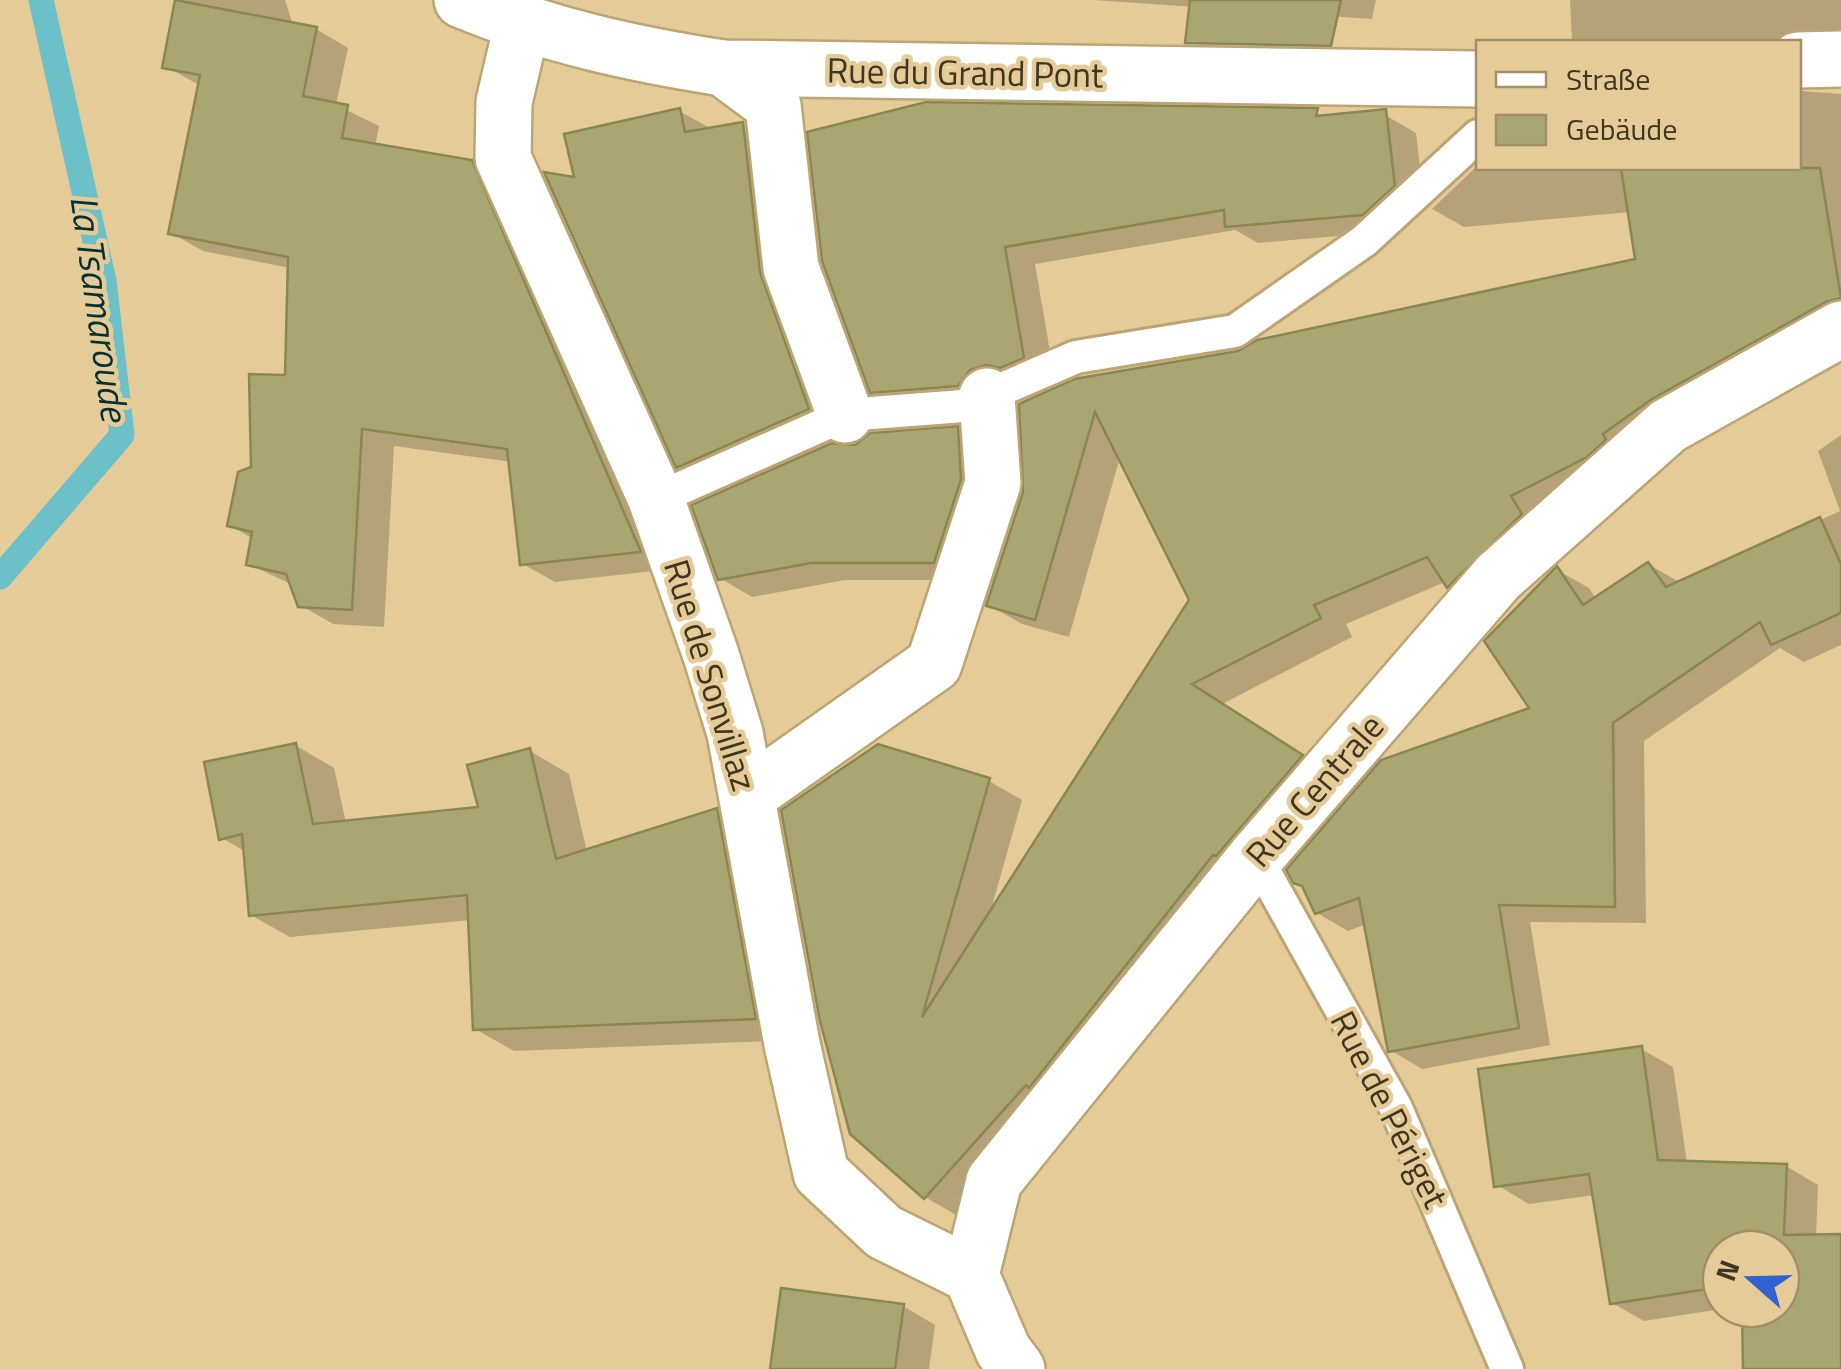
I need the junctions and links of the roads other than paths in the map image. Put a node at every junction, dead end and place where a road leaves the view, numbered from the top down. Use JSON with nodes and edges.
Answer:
{"nodes":[{"id":1,"x":462,"y":0,"type":"edge"},
{"id":2,"x":525,"y":12,"type":"edge"},
{"id":3,"x":1841,"y":59,"type":"edge"},
{"id":4,"x":1801,"y":60,"type":"edge"},
{"id":5,"x":722,"y":68,"type":"junction"},
{"id":6,"x":1476,"y":79,"type":"edge"},
{"id":7,"x":1476,"y":138,"type":"edge"},
{"id":8,"x":1841,"y":330,"type":"edge"},
{"id":9,"x":986,"y":396,"type":"junction"},
{"id":10,"x":845,"y":416,"type":"junction"},
{"id":11,"x":656,"y":499,"type":"junction"},
{"id":12,"x":748,"y":795,"type":"junction"},
{"id":13,"x":1256,"y":857,"type":"junction"},
{"id":14,"x":971,"y":1275,"type":"junction"},
{"id":15,"x":1017,"y":1369,"type":"edge"},
{"id":16,"x":1507,"y":1369,"type":"edge"}],
"edges":[{"from":1,"to":2,"type":"street","name":"Rue du Grand Pont"},
{"from":2,"to":5,"type":"street","name":"Rue du Grand Pont"},
{"from":2,"to":11,"type":"street","name":"Rue de Sonvillaz"},
{"from":3,"to":4,"type":"street"},
{"from":5,"to":6,"type":"street","name":"Rue du Grand Pont"},
{"from":5,"to":10,"type":"street"},
{"from":7,"to":9,"type":"lane"},
{"from":8,"to":13,"type":"street","name":"Rue Centrale"},
{"from":9,"to":10,"type":"lane"},
{"from":9,"to":12,"type":"street"},
{"from":10,"to":11,"type":"lane"},
{"from":11,"to":12,"type":"street","name":"Rue de Sonvillaz"},
{"from":12,"to":14,"type":"street","name":"Rue de Sonvillaz"},
{"from":13,"to":14,"type":"street","name":"Rue Centrale"},
{"from":13,"to":16,"type":"lane","name":"Rue de Périget"},
{"from":14,"to":15,"type":"street"}]}
